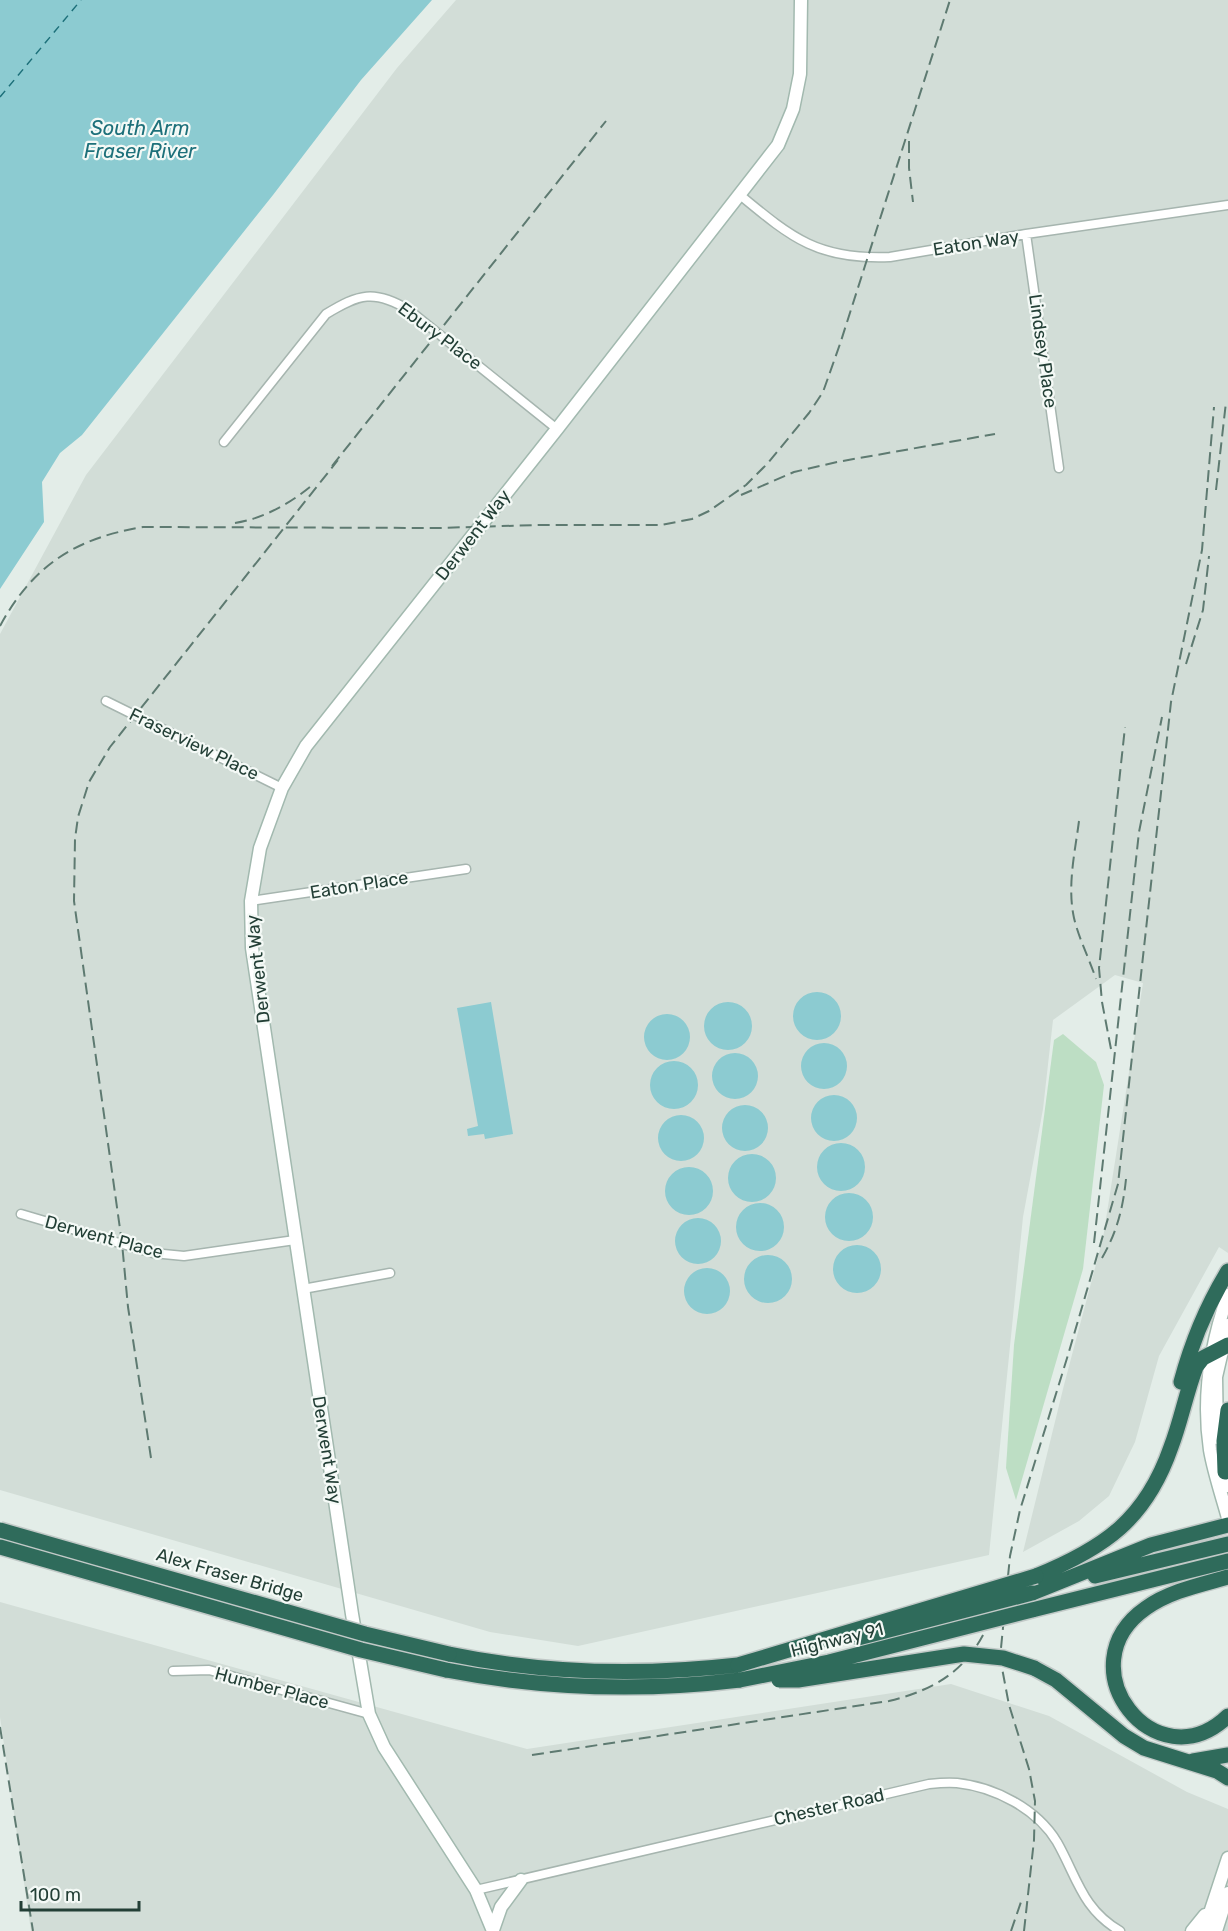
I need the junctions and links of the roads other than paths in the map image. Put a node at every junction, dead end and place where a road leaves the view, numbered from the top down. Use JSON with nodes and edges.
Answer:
{"nodes":[{"id":1,"x":801,"y":0,"type":"edge"},
{"id":2,"x":740,"y":195,"type":"junction"},
{"id":3,"x":1228,"y":205,"type":"edge"},
{"id":4,"x":1026,"y":234,"type":"junction"},
{"id":5,"x":557,"y":429,"type":"junction"},
{"id":6,"x":224,"y":442,"type":"dead end"},
{"id":7,"x":1059,"y":468,"type":"dead end"},
{"id":8,"x":106,"y":701,"type":"dead end"},
{"id":9,"x":282,"y":788,"type":"junction"},
{"id":10,"x":466,"y":869,"type":"dead end"},
{"id":11,"x":251,"y":901,"type":"junction"},
{"id":12,"x":21,"y":1214,"type":"dead end"},
{"id":13,"x":295,"y":1239,"type":"junction"},
{"id":14,"x":1228,"y":1270,"type":"edge"},
{"id":15,"x":390,"y":1273,"type":"dead end"},
{"id":16,"x":303,"y":1289,"type":"junction"},
{"id":17,"x":1228,"y":1295,"type":"edge"},
{"id":18,"x":1228,"y":1325,"type":"edge"},
{"id":19,"x":1220,"y":1349,"type":"edge"},
{"id":20,"x":1228,"y":1410,"type":"edge"},
{"id":21,"x":1226,"y":1479,"type":"edge"},
{"id":22,"x":1143,"y":1502,"type":"junction"},
{"id":23,"x":1228,"y":1518,"type":"edge"},
{"id":24,"x":1228,"y":1525,"type":"edge"},
{"id":25,"x":0,"y":1530,"type":"edge"},
{"id":26,"x":1228,"y":1544,"type":"edge"},
{"id":27,"x":0,"y":1547,"type":"edge"},
{"id":28,"x":1228,"y":1561,"type":"edge"},
{"id":29,"x":1228,"y":1577,"type":"edge"},
{"id":30,"x":1032,"y":1593,"type":"junction"},
{"id":31,"x":449,"y":1654,"type":"joint"},
{"id":32,"x":446,"y":1670,"type":"joint"},
{"id":33,"x":173,"y":1671,"type":"dead end"},
{"id":34,"x":739,"y":1672,"type":"junction"},
{"id":35,"x":369,"y":1714,"type":"junction"},
{"id":36,"x":1228,"y":1716,"type":"edge"},
{"id":37,"x":1228,"y":1755,"type":"edge"},
{"id":38,"x":1184,"y":1761,"type":"junction"},
{"id":39,"x":1228,"y":1778,"type":"edge"},
{"id":40,"x":1228,"y":1858,"type":"edge"},
{"id":41,"x":521,"y":1880,"type":"junction"},
{"id":42,"x":476,"y":1890,"type":"junction"},
{"id":43,"x":1224,"y":1890,"type":"edge"},
{"id":44,"x":1217,"y":1930,"type":"edge"},
{"id":45,"x":493,"y":1931,"type":"edge"},
{"id":46,"x":1120,"y":1931,"type":"edge"},
{"id":47,"x":1192,"y":1931,"type":"edge"},
{"id":48,"x":1204,"y":1931,"type":"edge"}],
"edges":[{"from":1,"to":2,"type":"street","name":"Derwent Way"},
{"from":2,"to":4,"type":"street","name":"Eaton Way"},
{"from":2,"to":5,"type":"street","name":"Derwent Way"},
{"from":3,"to":4,"type":"street","name":"Eaton Way"},
{"from":4,"to":7,"type":"street","name":"Lindsey Place"},
{"from":5,"to":6,"type":"street","name":"Ebury Place"},
{"from":5,"to":9,"type":"street","name":"Derwent Way"},
{"from":8,"to":9,"type":"street","name":"Fraserview Place"},
{"from":9,"to":11,"type":"street","name":"Derwent Way"},
{"from":10,"to":11,"type":"street","name":"Eaton Place"},
{"from":11,"to":13,"type":"street","name":"Derwent Way"},
{"from":12,"to":13,"type":"street","name":"Derwent Place"},
{"from":13,"to":16,"type":"street","name":"Derwent Way"},
{"from":14,"to":22,"type":"highway"},
{"from":15,"to":16,"type":"street"},
{"from":16,"to":35,"type":"street","name":"Derwent Way"},
{"from":17,"to":19,"type":"street"},
{"from":18,"to":19,"type":"street"},
{"from":19,"to":21,"type":"street"},
{"from":19,"to":22,"type":"highway"},
{"from":19,"to":23,"type":"street"},
{"from":20,"to":21,"type":"highway"},
{"from":22,"to":34,"type":"highway","bridge":true},
{"from":24,"to":30,"type":"highway"},
{"from":25,"to":31,"type":"highway","name":"Alex Fraser Bridge","bridge":true},
{"from":26,"to":30,"type":"highway"},
{"from":27,"to":32,"type":"highway","name":"Alex Fraser Bridge","bridge":true},
{"from":28,"to":34,"type":"highway","name":"Highway 91","bridge":true},
{"from":29,"to":36,"type":"highway"},
{"from":30,"to":34,"type":"highway","bridge":true},
{"from":31,"to":34,"type":"highway","name":"Highway 91"},
{"from":32,"to":34,"type":"highway","name":"Highway 91"},
{"from":33,"to":35,"type":"street","name":"Humber Place"},
{"from":34,"to":38,"type":"highway","bridge":true},
{"from":35,"to":42,"type":"street","name":"Derwent Way"},
{"from":37,"to":38,"type":"highway"},
{"from":38,"to":39,"type":"highway"},
{"from":40,"to":43,"type":"street"},
{"from":41,"to":42,"type":"street","name":"Chester Road"},
{"from":41,"to":45,"type":"street"},
{"from":41,"to":46,"type":"street","name":"Chester Road"},
{"from":42,"to":45,"type":"street","name":"Derwent Way"},
{"from":43,"to":44,"type":"street"},
{"from":43,"to":47,"type":"street"},
{"from":43,"to":48,"type":"street"}]}
